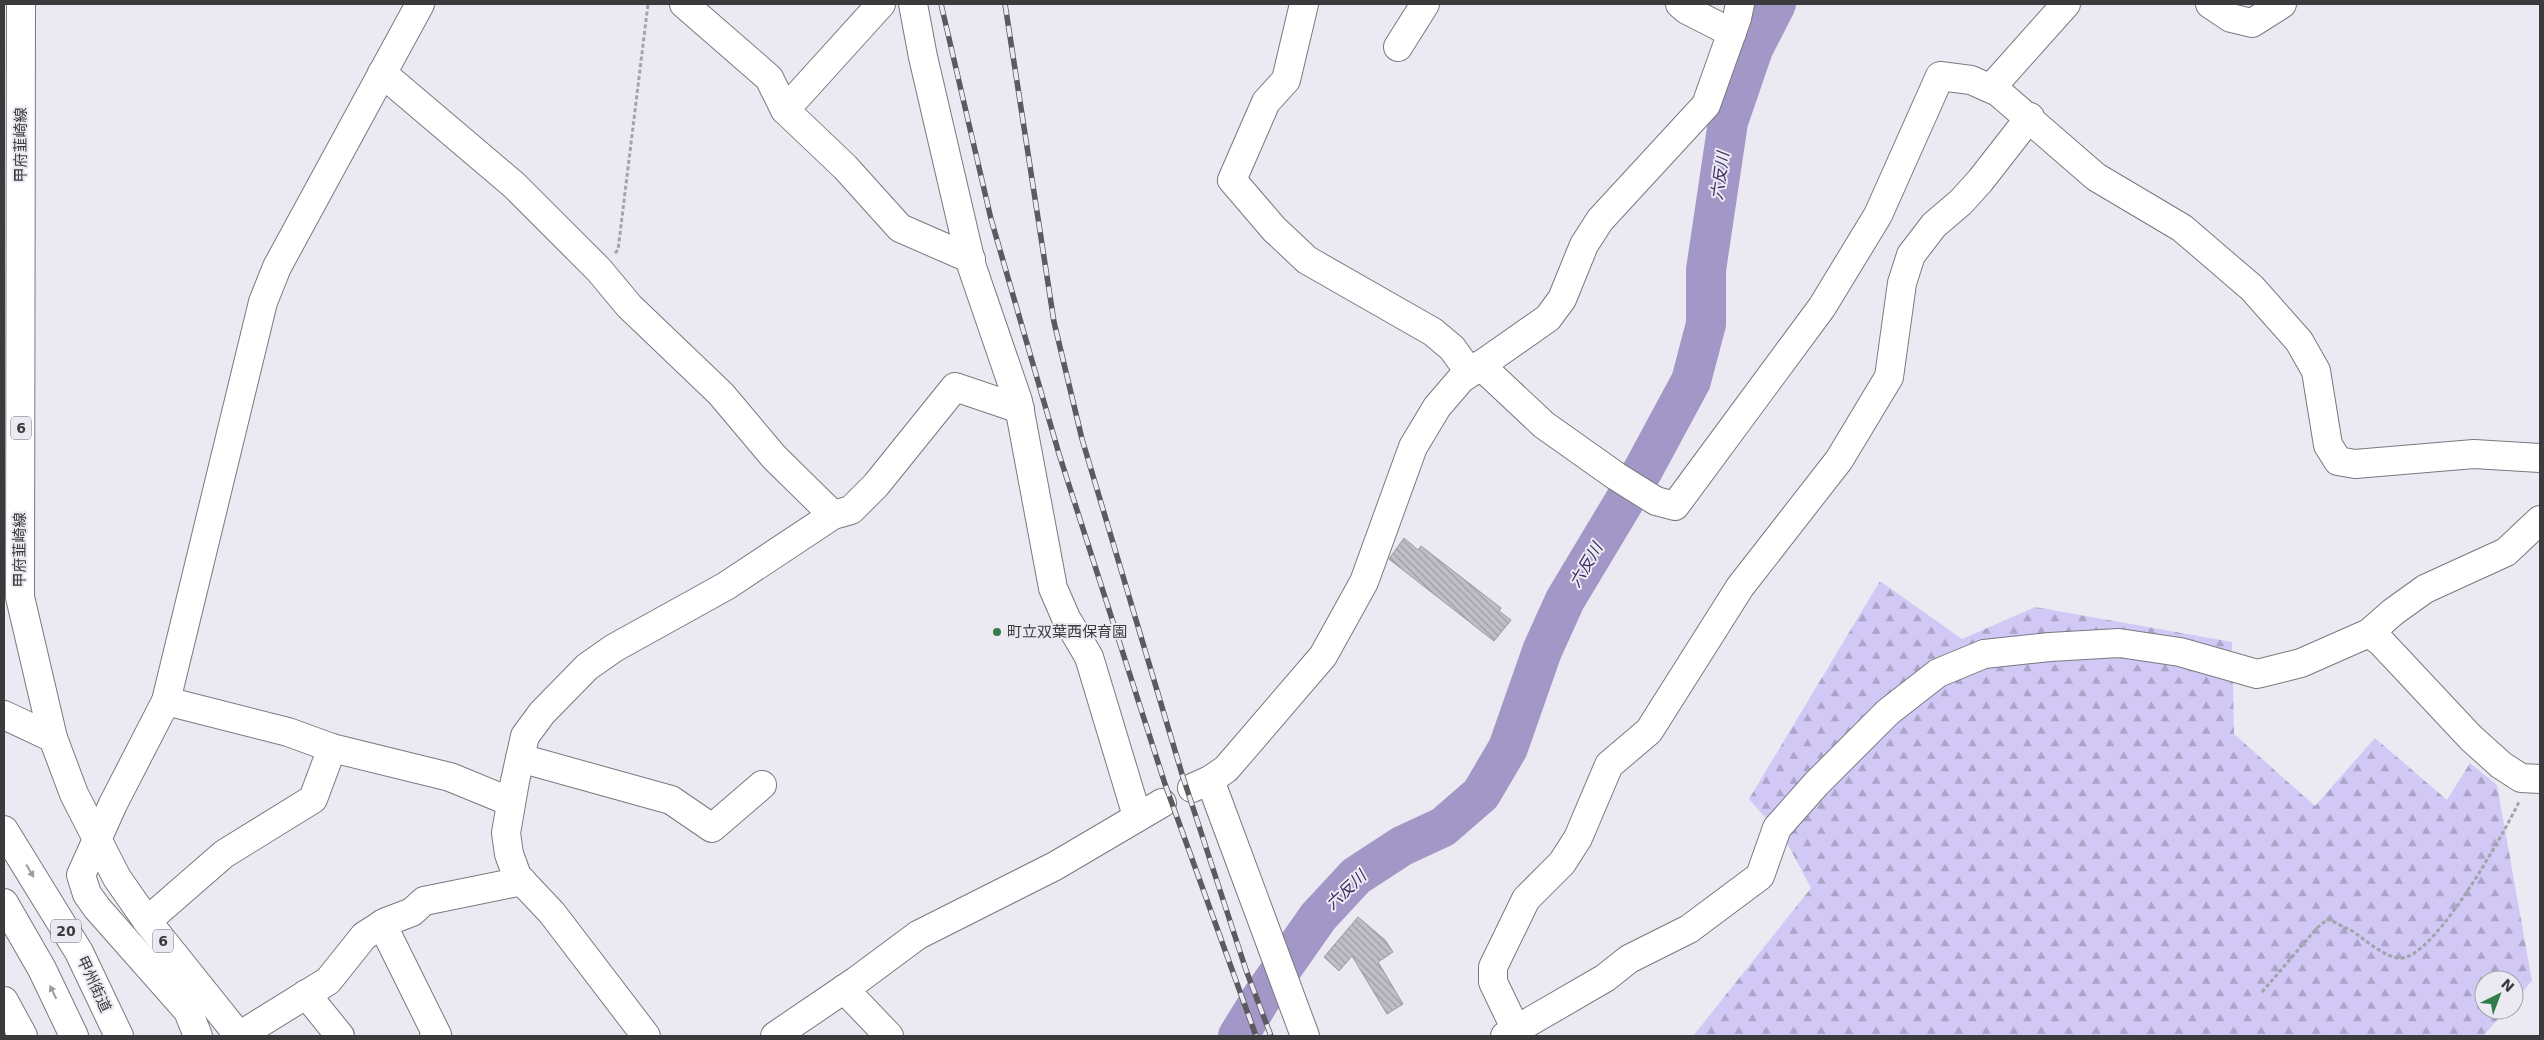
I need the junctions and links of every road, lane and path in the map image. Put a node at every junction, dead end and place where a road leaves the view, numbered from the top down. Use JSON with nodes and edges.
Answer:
{"nodes":[{"id":1,"x":21,"y":4,"type":"edge"},
{"id":2,"x":420,"y":4,"type":"edge"},
{"id":3,"x":648,"y":4,"type":"edge"},
{"id":4,"x":684,"y":4,"type":"edge"},
{"id":5,"x":881,"y":4,"type":"edge"},
{"id":6,"x":913,"y":4,"type":"edge"},
{"id":7,"x":1304,"y":4,"type":"edge"},
{"id":8,"x":1424,"y":4,"type":"edge"},
{"id":9,"x":1680,"y":4,"type":"edge"},
{"id":10,"x":1740,"y":4,"type":"edge"},
{"id":11,"x":2066,"y":4,"type":"edge"},
{"id":12,"x":2210,"y":4,"type":"edge"},
{"id":13,"x":2282,"y":4,"type":"edge"},
{"id":14,"x":1732,"y":33,"type":"junction"},
{"id":15,"x":1398,"y":47,"type":"dead end"},
{"id":16,"x":382,"y":73,"type":"junction"},
{"id":17,"x":1991,"y":88,"type":"junction"},
{"id":18,"x":785,"y":110,"type":"junction"},
{"id":19,"x":2030,"y":118,"type":"junction"},
{"id":20,"x":971,"y":259,"type":"junction"},
{"id":21,"x":599,"y":270,"type":"junction"},
{"id":22,"x":1475,"y":369,"type":"junction"},
{"id":23,"x":1020,"y":409,"type":"junction"},
{"id":24,"x":2540,"y":458,"type":"edge"},
{"id":25,"x":834,"y":515,"type":"junction"},
{"id":26,"x":2540,"y":520,"type":"edge"},
{"id":27,"x":2369,"y":633,"type":"junction"},
{"id":28,"x":166,"y":701,"type":"junction"},
{"id":29,"x":4,"y":715,"type":"edge"},
{"id":30,"x":53,"y":738,"type":"junction"},
{"id":31,"x":332,"y":748,"type":"junction"},
{"id":32,"x":520,"y":758,"type":"junction"},
{"id":33,"x":2536,"y":779,"type":"edge"},
{"id":34,"x":762,"y":785,"type":"dead end"},
{"id":35,"x":511,"y":802,"type":"junction"},
{"id":36,"x":1162,"y":803,"type":"dead end"},
{"id":37,"x":1138,"y":816,"type":"junction"},
{"id":38,"x":4,"y":830,"type":"edge"},
{"id":39,"x":98,"y":840,"type":"junction"},
{"id":40,"x":522,"y":881,"type":"junction"},
{"id":41,"x":4,"y":903,"type":"edge"},
{"id":42,"x":147,"y":920,"type":"junction"},
{"id":43,"x":382,"y":924,"type":"junction"},
{"id":44,"x":844,"y":990,"type":"junction"},
{"id":45,"x":2262,"y":992,"type":"dead end"},
{"id":46,"x":306,"y":994,"type":"junction"},
{"id":47,"x":4,"y":1001,"type":"edge"},
{"id":48,"x":1302,"y":1027,"type":"edge"},
{"id":49,"x":1510,"y":1032,"type":"edge"},
{"id":50,"x":23,"y":1036,"type":"edge"},
{"id":51,"x":74,"y":1036,"type":"edge"},
{"id":52,"x":119,"y":1036,"type":"edge"},
{"id":53,"x":198,"y":1036,"type":"edge"},
{"id":54,"x":239,"y":1036,"type":"edge"},
{"id":55,"x":340,"y":1036,"type":"edge"},
{"id":56,"x":434,"y":1036,"type":"edge"},
{"id":57,"x":646,"y":1036,"type":"edge"},
{"id":58,"x":775,"y":1036,"type":"edge"},
{"id":59,"x":889,"y":1036,"type":"edge"}],
"edges":[{"from":1,"to":30,"type":"main road","name":"甲府韮崎線","number":"6"},
{"from":2,"to":16,"type":"main road"},
{"from":3,"to":21,"type":"path"},
{"from":4,"to":18,"type":"main road"},
{"from":5,"to":18,"type":"main road"},
{"from":6,"to":20,"type":"main road"},
{"from":7,"to":22,"type":"main road"},
{"from":8,"to":15,"type":"main road"},
{"from":9,"to":14,"type":"main road"},
{"from":10,"to":14,"type":"main road"},
{"from":11,"to":17,"type":"main road"},
{"from":12,"to":13,"type":"main road"},
{"from":14,"to":22,"type":"main road"},
{"from":16,"to":21,"type":"main road"},
{"from":16,"to":28,"type":"main road"},
{"from":17,"to":19,"type":"main road"},
{"from":17,"to":22,"type":"main road"},
{"from":18,"to":20,"type":"main road"},
{"from":19,"to":24,"type":"main road"},
{"from":19,"to":49,"type":"main road"},
{"from":20,"to":23,"type":"main road"},
{"from":21,"to":25,"type":"main road"},
{"from":22,"to":48,"type":"main road"},
{"from":23,"to":25,"type":"main road"},
{"from":23,"to":37,"type":"main road"},
{"from":25,"to":32,"type":"main road"},
{"from":26,"to":27,"type":"main road"},
{"from":27,"to":33,"type":"main road"},
{"from":27,"to":49,"type":"main road"},
{"from":28,"to":31,"type":"main road"},
{"from":28,"to":39,"type":"main road"},
{"from":29,"to":30,"type":"main road"},
{"from":30,"to":39,"type":"main road","name":"甲府韮崎線","number":"6"},
{"from":31,"to":35,"type":"main road"},
{"from":31,"to":42,"type":"main road"},
{"from":32,"to":34,"type":"main road"},
{"from":32,"to":35,"type":"main road"},
{"from":33,"to":45,"type":"path"},
{"from":35,"to":40,"type":"main road"},
{"from":36,"to":37,"type":"main road"},
{"from":37,"to":44,"type":"main road"},
{"from":38,"to":52,"type":"main road","name":"甲州街道","number":"20","one_way":true},
{"from":39,"to":42,"type":"main road","name":"甲府韮崎線","number":"6"},
{"from":39,"to":53,"type":"main road"},
{"from":40,"to":43,"type":"main road"},
{"from":40,"to":57,"type":"main road"},
{"from":51,"to":41,"type":"main road","number":"20","one_way":true},
{"from":42,"to":54,"type":"main road","name":"甲府韮崎線","number":"6"},
{"from":43,"to":46,"type":"main road"},
{"from":43,"to":56,"type":"main road"},
{"from":44,"to":58,"type":"main road"},
{"from":44,"to":59,"type":"main road"},
{"from":46,"to":54,"type":"main road"},
{"from":46,"to":55,"type":"main road"},
{"from":47,"to":50,"type":"main road"}]}
